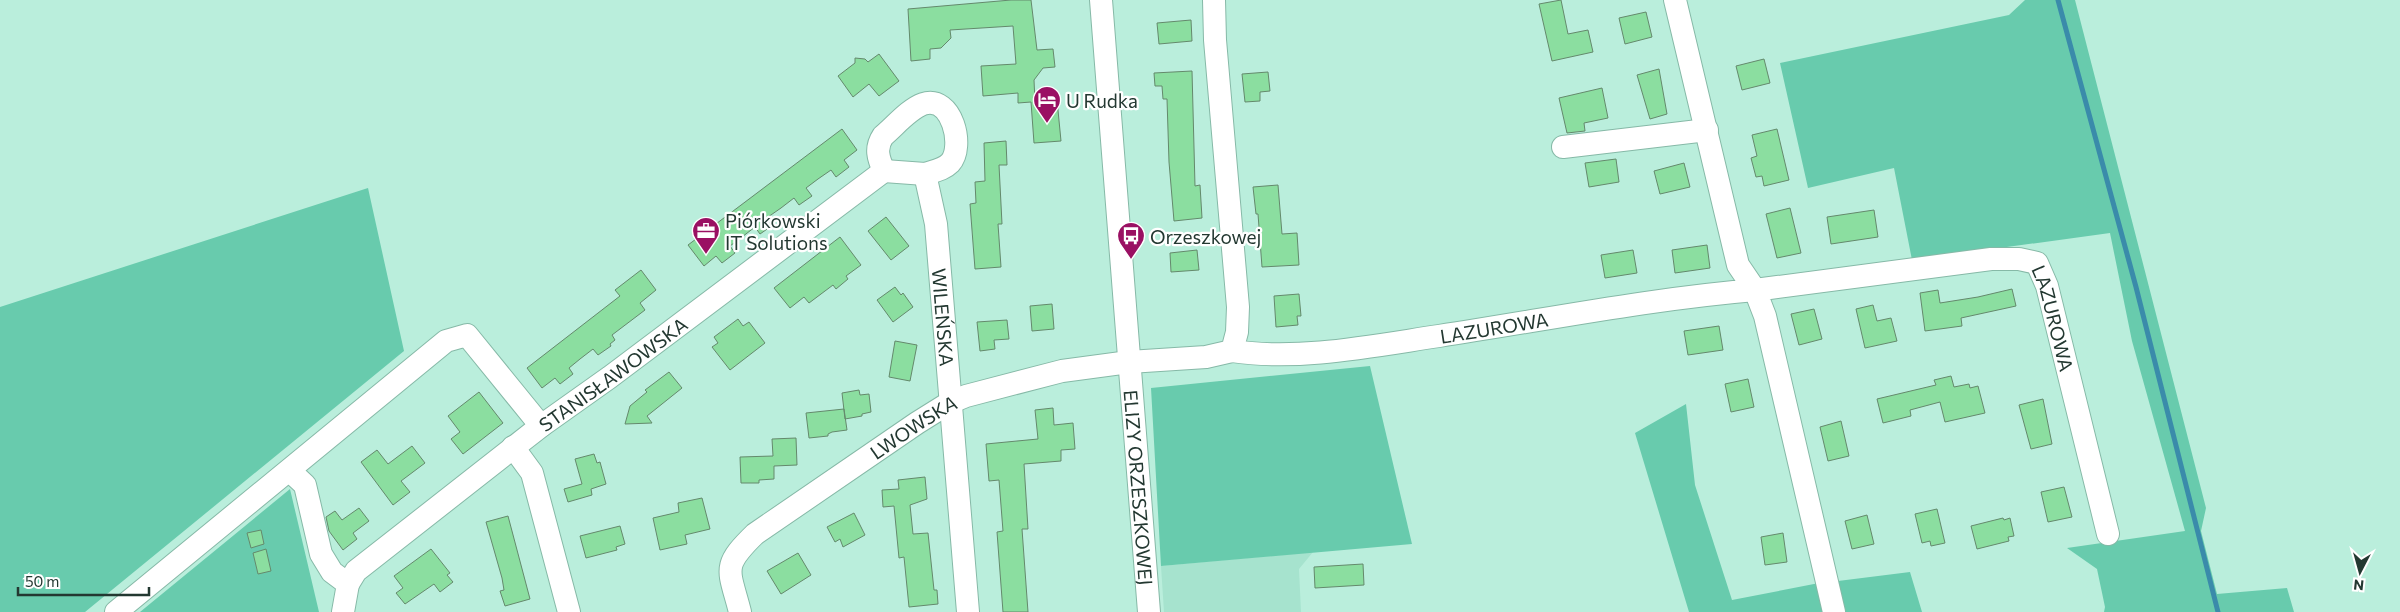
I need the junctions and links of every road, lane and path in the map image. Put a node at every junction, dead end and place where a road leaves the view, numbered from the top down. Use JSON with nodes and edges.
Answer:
{"nodes":[{"id":1,"x":1101,"y":0,"type":"edge"},
{"id":2,"x":1214,"y":0,"type":"edge"},
{"id":3,"x":1675,"y":0,"type":"edge"},
{"id":4,"x":1707,"y":130,"type":"junction"},
{"id":5,"x":1562,"y":147,"type":"dead end"},
{"id":6,"x":884,"y":171,"type":"junction"},
{"id":7,"x":925,"y":174,"type":"junction"},
{"id":8,"x":1755,"y":290,"type":"junction"},
{"id":9,"x":1232,"y":352,"type":"junction"},
{"id":10,"x":1128,"y":362,"type":"junction"},
{"id":11,"x":950,"y":403,"type":"junction"},
{"id":12,"x":541,"y":426,"type":"junction"},
{"id":13,"x":513,"y":447,"type":"junction"},
{"id":14,"x":290,"y":470,"type":"junction"},
{"id":15,"x":2108,"y":534,"type":"dead end"},
{"id":16,"x":348,"y":584,"type":"junction"},
{"id":17,"x":116,"y":612,"type":"edge"},
{"id":18,"x":343,"y":612,"type":"edge"},
{"id":19,"x":569,"y":612,"type":"edge"},
{"id":20,"x":740,"y":612,"type":"edge"},
{"id":21,"x":968,"y":612,"type":"edge"},
{"id":22,"x":1148,"y":612,"type":"edge"},
{"id":23,"x":1834,"y":612,"type":"edge"}],
"edges":[{"from":1,"to":10,"type":"street","name":"ELIZY ORZESZKOWEJ"},
{"from":2,"to":9,"type":"street"},
{"from":3,"to":4,"type":"street"},
{"from":4,"to":5,"type":"street"},
{"from":4,"to":8,"type":"street"},
{"from":6,"to":7,"type":"street"},
{"from":6,"to":7,"type":"street"},
{"from":6,"to":12,"type":"street","name":"STANISŁAWOWSKA"},
{"from":7,"to":11,"type":"street","name":"WILEŃSKA"},
{"from":8,"to":9,"type":"street","name":"LAZUROWA"},
{"from":8,"to":15,"type":"street","name":"LAZUROWA"},
{"from":8,"to":23,"type":"street"},
{"from":9,"to":10,"type":"street","name":"ELIZY ORZESZKOWEJ"},
{"from":10,"to":11,"type":"street","name":"LWOWSKA"},
{"from":10,"to":22,"type":"street","name":"ELIZY ORZESZKOWEJ"},
{"from":11,"to":20,"type":"street","name":"LWOWSKA"},
{"from":11,"to":21,"type":"street","name":"WILEŃSKA"},
{"from":12,"to":13,"type":"street","name":"STANISŁAWOWSKA"},
{"from":12,"to":14,"type":"street"},
{"from":13,"to":16,"type":"street","name":"STANISŁAWOWSKA"},
{"from":13,"to":19,"type":"street"},
{"from":14,"to":16,"type":"street"},
{"from":14,"to":17,"type":"street"},
{"from":16,"to":18,"type":"street"}]}
